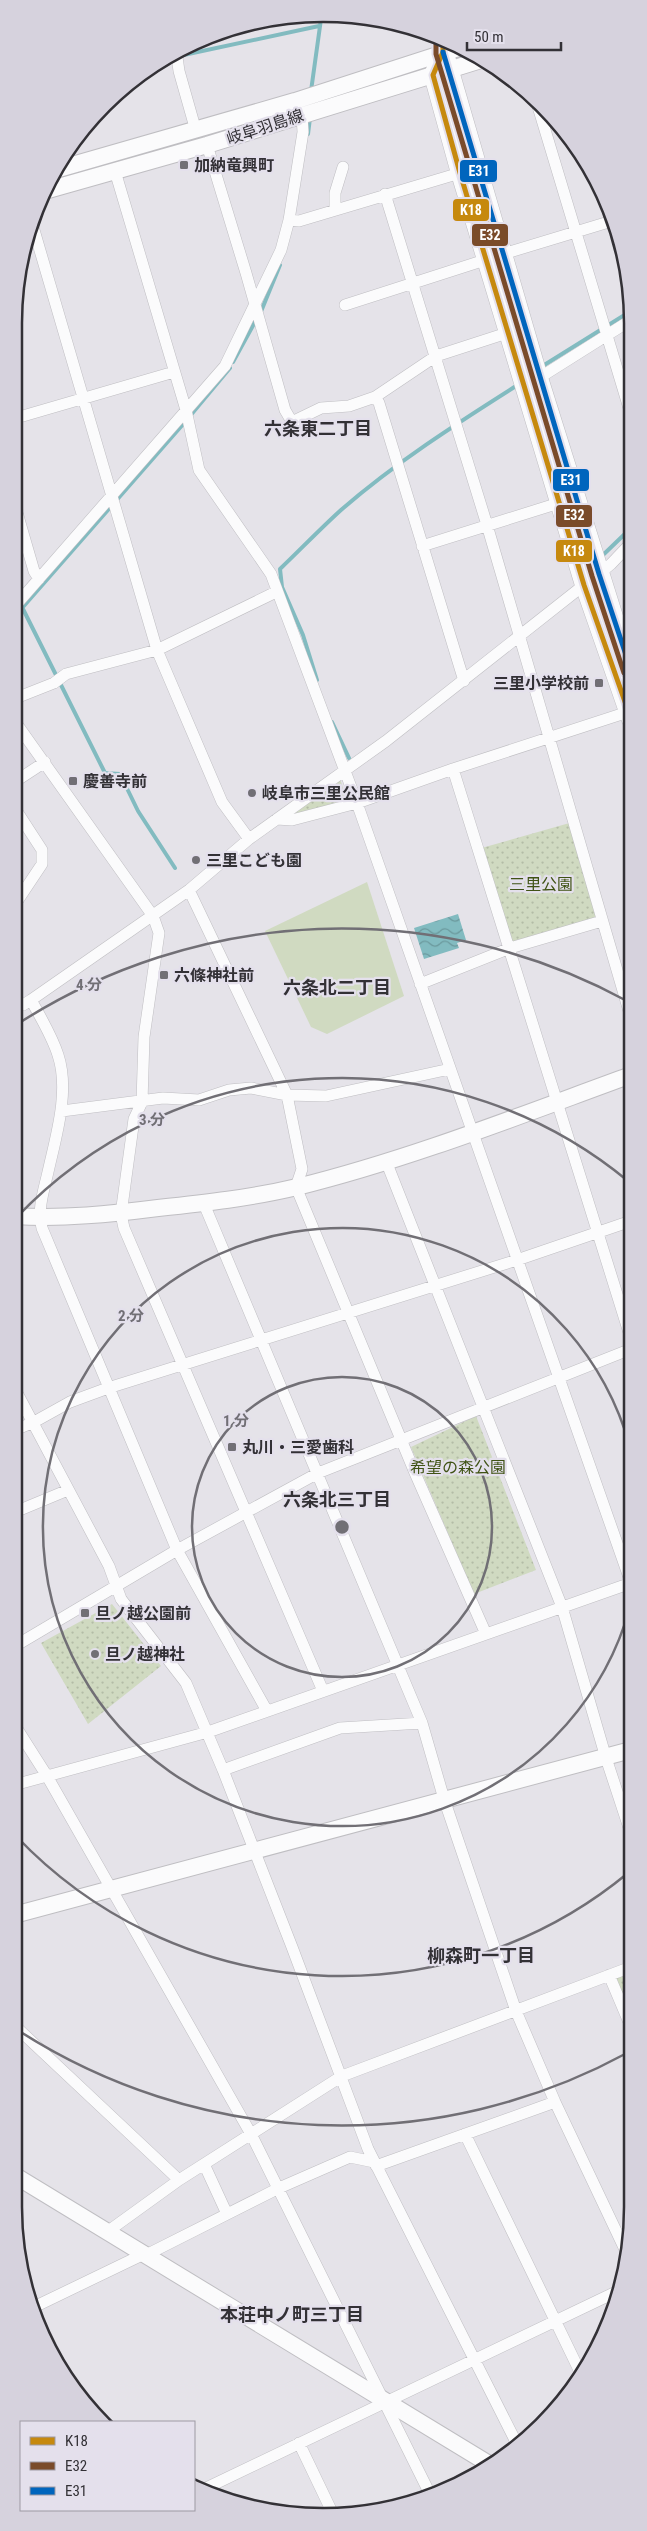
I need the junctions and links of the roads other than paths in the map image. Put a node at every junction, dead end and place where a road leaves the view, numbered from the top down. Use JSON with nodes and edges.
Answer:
{"nodes":[{"id":1,"x":442,"y":46,"type":"edge"},
{"id":2,"x":178,"y":61,"type":"edge"},
{"id":3,"x":473,"y":62,"type":"edge"},
{"id":4,"x":441,"y":72,"type":"junction"},
{"id":5,"x":302,"y":115,"type":"junction"},
{"id":6,"x":541,"y":116,"type":"edge"},
{"id":7,"x":196,"y":130,"type":"junction"},
{"id":8,"x":207,"y":145,"type":"junction"},
{"id":9,"x":67,"y":167,"type":"edge"},
{"id":10,"x":343,"y":167,"type":"dead end"},
{"id":11,"x":114,"y":171,"type":"junction"},
{"id":12,"x":460,"y":173,"type":"junction"},
{"id":13,"x":55,"y":188,"type":"edge"},
{"id":14,"x":385,"y":194,"type":"junction"},
{"id":15,"x":335,"y":210,"type":"junction"},
{"id":16,"x":288,"y":220,"type":"junction"},
{"id":17,"x":607,"y":222,"type":"edge"},
{"id":18,"x":577,"y":232,"type":"junction"},
{"id":19,"x":36,"y":236,"type":"edge"},
{"id":20,"x":503,"y":254,"type":"junction"},
{"id":21,"x":485,"y":260,"type":"junction"},
{"id":22,"x":413,"y":283,"type":"junction"},
{"id":23,"x":254,"y":305,"type":"junction"},
{"id":24,"x":345,"y":305,"type":"dead end"},
{"id":25,"x":624,"y":325,"type":"edge"},
{"id":26,"x":507,"y":333,"type":"junction"},
{"id":27,"x":608,"y":335,"type":"junction"},
{"id":28,"x":436,"y":356,"type":"junction"},
{"id":29,"x":174,"y":372,"type":"junction"},
{"id":30,"x":539,"y":378,"type":"junction"},
{"id":31,"x":624,"y":386,"type":"edge"},
{"id":32,"x":375,"y":397,"type":"junction"},
{"id":33,"x":83,"y":398,"type":"junction"},
{"id":34,"x":186,"y":410,"type":"junction"},
{"id":35,"x":22,"y":416,"type":"edge"},
{"id":36,"x":112,"y":494,"type":"junction"},
{"id":37,"x":559,"y":503,"type":"junction"},
{"id":38,"x":487,"y":526,"type":"junction"},
{"id":39,"x":22,"y":530,"type":"edge"},
{"id":40,"x":422,"y":546,"type":"junction"},
{"id":41,"x":624,"y":550,"type":"edge"},
{"id":42,"x":599,"y":574,"type":"junction"},
{"id":43,"x":39,"y":579,"type":"junction"},
{"id":44,"x":584,"y":585,"type":"junction"},
{"id":45,"x":276,"y":592,"type":"junction"},
{"id":46,"x":22,"y":598,"type":"edge"},
{"id":47,"x":520,"y":635,"type":"junction"},
{"id":48,"x":157,"y":650,"type":"junction"},
{"id":49,"x":624,"y":650,"type":"edge"},
{"id":50,"x":464,"y":681,"type":"junction"},
{"id":51,"x":22,"y":696,"type":"edge"},
{"id":52,"x":624,"y":697,"type":"edge"},
{"id":53,"x":624,"y":716,"type":"edge"},
{"id":54,"x":22,"y":731,"type":"edge"},
{"id":55,"x":548,"y":737,"type":"junction"},
{"id":56,"x":45,"y":762,"type":"junction"},
{"id":57,"x":453,"y":768,"type":"junction"},
{"id":58,"x":344,"y":772,"type":"junction"},
{"id":59,"x":22,"y":777,"type":"edge"},
{"id":60,"x":357,"y":803,"type":"junction"},
{"id":61,"x":22,"y":819,"type":"edge"},
{"id":62,"x":278,"y":819,"type":"junction"},
{"id":63,"x":250,"y":839,"type":"junction"},
{"id":64,"x":189,"y":890,"type":"junction"},
{"id":65,"x":22,"y":893,"type":"edge"},
{"id":66,"x":152,"y":916,"type":"junction"},
{"id":67,"x":602,"y":921,"type":"junction"},
{"id":68,"x":510,"y":948,"type":"junction"},
{"id":69,"x":420,"y":984,"type":"junction"},
{"id":70,"x":624,"y":995,"type":"edge"},
{"id":71,"x":31,"y":1000,"type":"junction"},
{"id":72,"x":22,"y":1005,"type":"edge"},
{"id":73,"x":450,"y":1069,"type":"junction"},
{"id":74,"x":624,"y":1078,"type":"edge"},
{"id":75,"x":287,"y":1095,"type":"junction"},
{"id":76,"x":142,"y":1102,"type":"junction"},
{"id":77,"x":558,"y":1102,"type":"junction"},
{"id":78,"x":62,"y":1111,"type":"junction"},
{"id":79,"x":472,"y":1131,"type":"junction"},
{"id":80,"x":386,"y":1161,"type":"junction"},
{"id":81,"x":296,"y":1187,"type":"junction"},
{"id":82,"x":204,"y":1204,"type":"junction"},
{"id":83,"x":121,"y":1214,"type":"junction"},
{"id":84,"x":22,"y":1217,"type":"edge"},
{"id":85,"x":39,"y":1218,"type":"junction"},
{"id":86,"x":624,"y":1223,"type":"edge"},
{"id":87,"x":598,"y":1232,"type":"junction"},
{"id":88,"x":517,"y":1260,"type":"junction"},
{"id":89,"x":435,"y":1286,"type":"junction"},
{"id":90,"x":347,"y":1312,"type":"junction"},
{"id":91,"x":624,"y":1316,"type":"edge"},
{"id":92,"x":262,"y":1340,"type":"junction"},
{"id":93,"x":624,"y":1352,"type":"edge"},
{"id":94,"x":182,"y":1364,"type":"junction"},
{"id":95,"x":558,"y":1378,"type":"junction"},
{"id":96,"x":108,"y":1388,"type":"junction"},
{"id":97,"x":22,"y":1401,"type":"edge"},
{"id":98,"x":483,"y":1407,"type":"junction"},
{"id":99,"x":34,"y":1422,"type":"junction"},
{"id":100,"x":22,"y":1427,"type":"edge"},
{"id":101,"x":401,"y":1440,"type":"junction"},
{"id":102,"x":318,"y":1473,"type":"junction"},
{"id":103,"x":68,"y":1490,"type":"junction"},
{"id":104,"x":22,"y":1509,"type":"edge"},
{"id":105,"x":246,"y":1512,"type":"junction"},
{"id":106,"x":177,"y":1550,"type":"junction"},
{"id":107,"x":624,"y":1563,"type":"edge"},
{"id":108,"x":624,"y":1585,"type":"edge"},
{"id":109,"x":117,"y":1586,"type":"junction"},
{"id":110,"x":562,"y":1607,"type":"junction"},
{"id":111,"x":486,"y":1634,"type":"junction"},
{"id":112,"x":22,"y":1641,"type":"edge"},
{"id":113,"x":399,"y":1666,"type":"junction"},
{"id":114,"x":323,"y":1691,"type":"junction"},
{"id":115,"x":267,"y":1711,"type":"junction"},
{"id":116,"x":422,"y":1723,"type":"junction"},
{"id":117,"x":208,"y":1732,"type":"junction"},
{"id":118,"x":22,"y":1737,"type":"edge"},
{"id":119,"x":624,"y":1752,"type":"edge"},
{"id":120,"x":606,"y":1758,"type":"junction"},
{"id":121,"x":223,"y":1770,"type":"junction"},
{"id":122,"x":47,"y":1776,"type":"junction"},
{"id":123,"x":22,"y":1783,"type":"edge"},
{"id":124,"x":444,"y":1799,"type":"junction"},
{"id":125,"x":624,"y":1813,"type":"edge"},
{"id":126,"x":254,"y":1850,"type":"junction"},
{"id":127,"x":112,"y":1888,"type":"junction"},
{"id":128,"x":22,"y":1913,"type":"edge"},
{"id":129,"x":624,"y":1970,"type":"edge"},
{"id":130,"x":609,"y":1975,"type":"junction"},
{"id":131,"x":624,"y":2010,"type":"edge"},
{"id":132,"x":516,"y":2011,"type":"junction"},
{"id":133,"x":22,"y":2035,"type":"edge"},
{"id":134,"x":342,"y":2076,"type":"junction"},
{"id":135,"x":555,"y":2102,"type":"junction"},
{"id":136,"x":252,"y":2134,"type":"junction"},
{"id":137,"x":465,"y":2134,"type":"junction"},
{"id":138,"x":204,"y":2164,"type":"junction"},
{"id":139,"x":375,"y":2164,"type":"junction"},
{"id":140,"x":22,"y":2179,"type":"edge"},
{"id":141,"x":179,"y":2180,"type":"junction"},
{"id":142,"x":279,"y":2188,"type":"junction"},
{"id":143,"x":227,"y":2214,"type":"junction"},
{"id":144,"x":107,"y":2232,"type":"junction"},
{"id":145,"x":622,"y":2244,"type":"edge"},
{"id":146,"x":145,"y":2255,"type":"junction"},
{"id":147,"x":612,"y":2294,"type":"edge"},
{"id":148,"x":38,"y":2305,"type":"edge"},
{"id":149,"x":554,"y":2320,"type":"junction"},
{"id":150,"x":473,"y":2358,"type":"junction"},
{"id":151,"x":578,"y":2368,"type":"edge"},
{"id":152,"x":385,"y":2401,"type":"junction"},
{"id":153,"x":515,"y":2440,"type":"edge"},
{"id":154,"x":299,"y":2443,"type":"junction"},
{"id":155,"x":485,"y":2462,"type":"edge"},
{"id":156,"x":209,"y":2486,"type":"edge"},
{"id":157,"x":428,"y":2490,"type":"edge"},
{"id":158,"x":331,"y":2508,"type":"edge"}],
"edges":[{"from":1,"to":4,"type":"main road"},
{"from":1,"to":7,"type":"street","name":"岐阜羽島線"},
{"from":2,"to":7,"type":"street"},
{"from":3,"to":4,"type":"street","name":"岐阜羽島線"},
{"from":4,"to":5,"type":"street","name":"岐阜羽島線"},
{"from":4,"to":12,"type":"main road"},
{"from":4,"to":20,"type":"main road"},
{"from":5,"to":8,"type":"street","name":"岐阜羽島線"},
{"from":5,"to":16,"type":"street"},
{"from":6,"to":18,"type":"street"},
{"from":7,"to":9,"type":"street","name":"岐阜羽島線"},
{"from":8,"to":11,"type":"street","name":"岐阜羽島線"},
{"from":8,"to":23,"type":"street"},
{"from":10,"to":15,"type":"street"},
{"from":11,"to":13,"type":"street","name":"岐阜羽島線"},
{"from":11,"to":29,"type":"street"},
{"from":12,"to":14,"type":"street"},
{"from":12,"to":21,"type":"main road"},
{"from":14,"to":15,"type":"street"},
{"from":14,"to":22,"type":"street"},
{"from":15,"to":16,"type":"street"},
{"from":16,"to":23,"type":"street"},
{"from":17,"to":18,"type":"street"},
{"from":18,"to":20,"type":"street"},
{"from":18,"to":27,"type":"street"},
{"from":19,"to":33,"type":"street"},
{"from":20,"to":30,"type":"main road"},
{"from":21,"to":22,"type":"street"},
{"from":21,"to":26,"type":"main road"},
{"from":22,"to":24,"type":"street"},
{"from":22,"to":28,"type":"street"},
{"from":23,"to":32,"type":"street"},
{"from":23,"to":34,"type":"street"},
{"from":25,"to":27,"type":"street"},
{"from":26,"to":28,"type":"street"},
{"from":26,"to":37,"type":"main road"},
{"from":27,"to":30,"type":"street"},
{"from":27,"to":31,"type":"street"},
{"from":28,"to":32,"type":"street"},
{"from":28,"to":38,"type":"street"},
{"from":29,"to":33,"type":"street"},
{"from":29,"to":34,"type":"street"},
{"from":30,"to":42,"type":"main road"},
{"from":32,"to":40,"type":"street"},
{"from":33,"to":35,"type":"street"},
{"from":33,"to":36,"type":"street"},
{"from":34,"to":36,"type":"street"},
{"from":34,"to":45,"type":"street"},
{"from":36,"to":43,"type":"street"},
{"from":36,"to":48,"type":"street"},
{"from":37,"to":38,"type":"street"},
{"from":37,"to":44,"type":"main road"},
{"from":38,"to":40,"type":"street"},
{"from":38,"to":47,"type":"street"},
{"from":39,"to":43,"type":"street"},
{"from":40,"to":50,"type":"street"},
{"from":41,"to":42,"type":"street"},
{"from":42,"to":49,"type":"main road"},
{"from":43,"to":46,"type":"street"},
{"from":44,"to":47,"type":"street"},
{"from":44,"to":52,"type":"main road"},
{"from":45,"to":48,"type":"street"},
{"from":45,"to":58,"type":"street"},
{"from":47,"to":50,"type":"street"},
{"from":47,"to":55,"type":"street"},
{"from":48,"to":51,"type":"street"},
{"from":48,"to":63,"type":"street"},
{"from":50,"to":58,"type":"street"},
{"from":53,"to":55,"type":"street"},
{"from":54,"to":56,"type":"street"},
{"from":55,"to":57,"type":"street"},
{"from":55,"to":67,"type":"street"},
{"from":56,"to":59,"type":"street"},
{"from":56,"to":66,"type":"street"},
{"from":57,"to":60,"type":"street"},
{"from":57,"to":68,"type":"street"},
{"from":58,"to":60,"type":"street"},
{"from":58,"to":62,"type":"street"},
{"from":60,"to":62,"type":"street"},
{"from":60,"to":69,"type":"street"},
{"from":61,"to":65,"type":"street"},
{"from":62,"to":63,"type":"street"},
{"from":63,"to":64,"type":"street"},
{"from":64,"to":66,"type":"street"},
{"from":64,"to":75,"type":"street"},
{"from":66,"to":71,"type":"street"},
{"from":66,"to":76,"type":"street"},
{"from":67,"to":68,"type":"street"},
{"from":67,"to":70,"type":"street"},
{"from":68,"to":69,"type":"street"},
{"from":68,"to":77,"type":"street"},
{"from":69,"to":73,"type":"street"},
{"from":71,"to":72,"type":"street"},
{"from":71,"to":78,"type":"street"},
{"from":73,"to":75,"type":"street"},
{"from":73,"to":79,"type":"street"},
{"from":74,"to":77,"type":"street"},
{"from":75,"to":76,"type":"street"},
{"from":75,"to":81,"type":"street"},
{"from":76,"to":78,"type":"street"},
{"from":76,"to":83,"type":"street"},
{"from":77,"to":79,"type":"street"},
{"from":77,"to":87,"type":"street"},
{"from":78,"to":85,"type":"street"},
{"from":79,"to":80,"type":"street"},
{"from":79,"to":88,"type":"street"},
{"from":80,"to":81,"type":"street"},
{"from":80,"to":89,"type":"street"},
{"from":81,"to":82,"type":"street"},
{"from":81,"to":90,"type":"street"},
{"from":82,"to":83,"type":"street"},
{"from":82,"to":92,"type":"street"},
{"from":83,"to":85,"type":"street"},
{"from":83,"to":94,"type":"street"},
{"from":84,"to":85,"type":"street"},
{"from":85,"to":96,"type":"street"},
{"from":86,"to":87,"type":"street"},
{"from":87,"to":88,"type":"street"},
{"from":87,"to":91,"type":"street"},
{"from":88,"to":89,"type":"street"},
{"from":88,"to":95,"type":"street"},
{"from":89,"to":90,"type":"street"},
{"from":89,"to":98,"type":"street"},
{"from":90,"to":92,"type":"street"},
{"from":90,"to":101,"type":"street"},
{"from":92,"to":94,"type":"street"},
{"from":92,"to":102,"type":"street"},
{"from":93,"to":95,"type":"street"},
{"from":94,"to":96,"type":"street"},
{"from":94,"to":105,"type":"street"},
{"from":95,"to":98,"type":"street"},
{"from":95,"to":107,"type":"street"},
{"from":96,"to":99,"type":"street"},
{"from":96,"to":106,"type":"street"},
{"from":97,"to":99,"type":"street"},
{"from":98,"to":101,"type":"street"},
{"from":98,"to":110,"type":"street"},
{"from":99,"to":100,"type":"street"},
{"from":99,"to":103,"type":"street"},
{"from":101,"to":102,"type":"street"},
{"from":101,"to":111,"type":"street"},
{"from":102,"to":105,"type":"street"},
{"from":102,"to":113,"type":"street"},
{"from":103,"to":104,"type":"street"},
{"from":103,"to":109,"type":"street"},
{"from":105,"to":106,"type":"street"},
{"from":105,"to":114,"type":"street"},
{"from":106,"to":109,"type":"street"},
{"from":106,"to":115,"type":"street"},
{"from":108,"to":110,"type":"street"},
{"from":109,"to":112,"type":"street"},
{"from":109,"to":117,"type":"street"},
{"from":110,"to":111,"type":"street"},
{"from":110,"to":120,"type":"street"},
{"from":111,"to":113,"type":"street"},
{"from":113,"to":114,"type":"street"},
{"from":113,"to":116,"type":"street"},
{"from":114,"to":115,"type":"street"},
{"from":115,"to":117,"type":"street"},
{"from":116,"to":121,"type":"street"},
{"from":116,"to":124,"type":"street"},
{"from":117,"to":121,"type":"street"},
{"from":117,"to":122,"type":"street"},
{"from":118,"to":122,"type":"street"},
{"from":119,"to":120,"type":"street"},
{"from":120,"to":124,"type":"street"},
{"from":120,"to":125,"type":"street"},
{"from":121,"to":126,"type":"street"},
{"from":122,"to":123,"type":"street"},
{"from":122,"to":127,"type":"street"},
{"from":124,"to":126,"type":"street"},
{"from":124,"to":132,"type":"street"},
{"from":126,"to":127,"type":"street"},
{"from":126,"to":134,"type":"street"},
{"from":127,"to":128,"type":"street"},
{"from":127,"to":136,"type":"street"},
{"from":129,"to":130,"type":"street"},
{"from":130,"to":131,"type":"street"},
{"from":130,"to":132,"type":"street"},
{"from":132,"to":134,"type":"street"},
{"from":132,"to":135,"type":"street"},
{"from":133,"to":141,"type":"street"},
{"from":134,"to":136,"type":"street"},
{"from":134,"to":139,"type":"street"},
{"from":135,"to":137,"type":"street"},
{"from":135,"to":145,"type":"street"},
{"from":136,"to":138,"type":"street"},
{"from":136,"to":142,"type":"street"},
{"from":137,"to":139,"type":"street"},
{"from":137,"to":149,"type":"street"},
{"from":138,"to":141,"type":"street"},
{"from":138,"to":143,"type":"street"},
{"from":139,"to":142,"type":"street"},
{"from":139,"to":150,"type":"street"},
{"from":140,"to":144,"type":"street"},
{"from":141,"to":144,"type":"street"},
{"from":142,"to":143,"type":"street"},
{"from":142,"to":152,"type":"street"},
{"from":143,"to":146,"type":"street"},
{"from":144,"to":146,"type":"street"},
{"from":146,"to":148,"type":"street"},
{"from":146,"to":152,"type":"street"},
{"from":147,"to":149,"type":"street"},
{"from":149,"to":150,"type":"street"},
{"from":149,"to":151,"type":"street"},
{"from":150,"to":152,"type":"street"},
{"from":150,"to":153,"type":"street"},
{"from":152,"to":154,"type":"street"},
{"from":152,"to":155,"type":"street"},
{"from":152,"to":157,"type":"street"},
{"from":154,"to":156,"type":"street"},
{"from":154,"to":158,"type":"street"}]}
